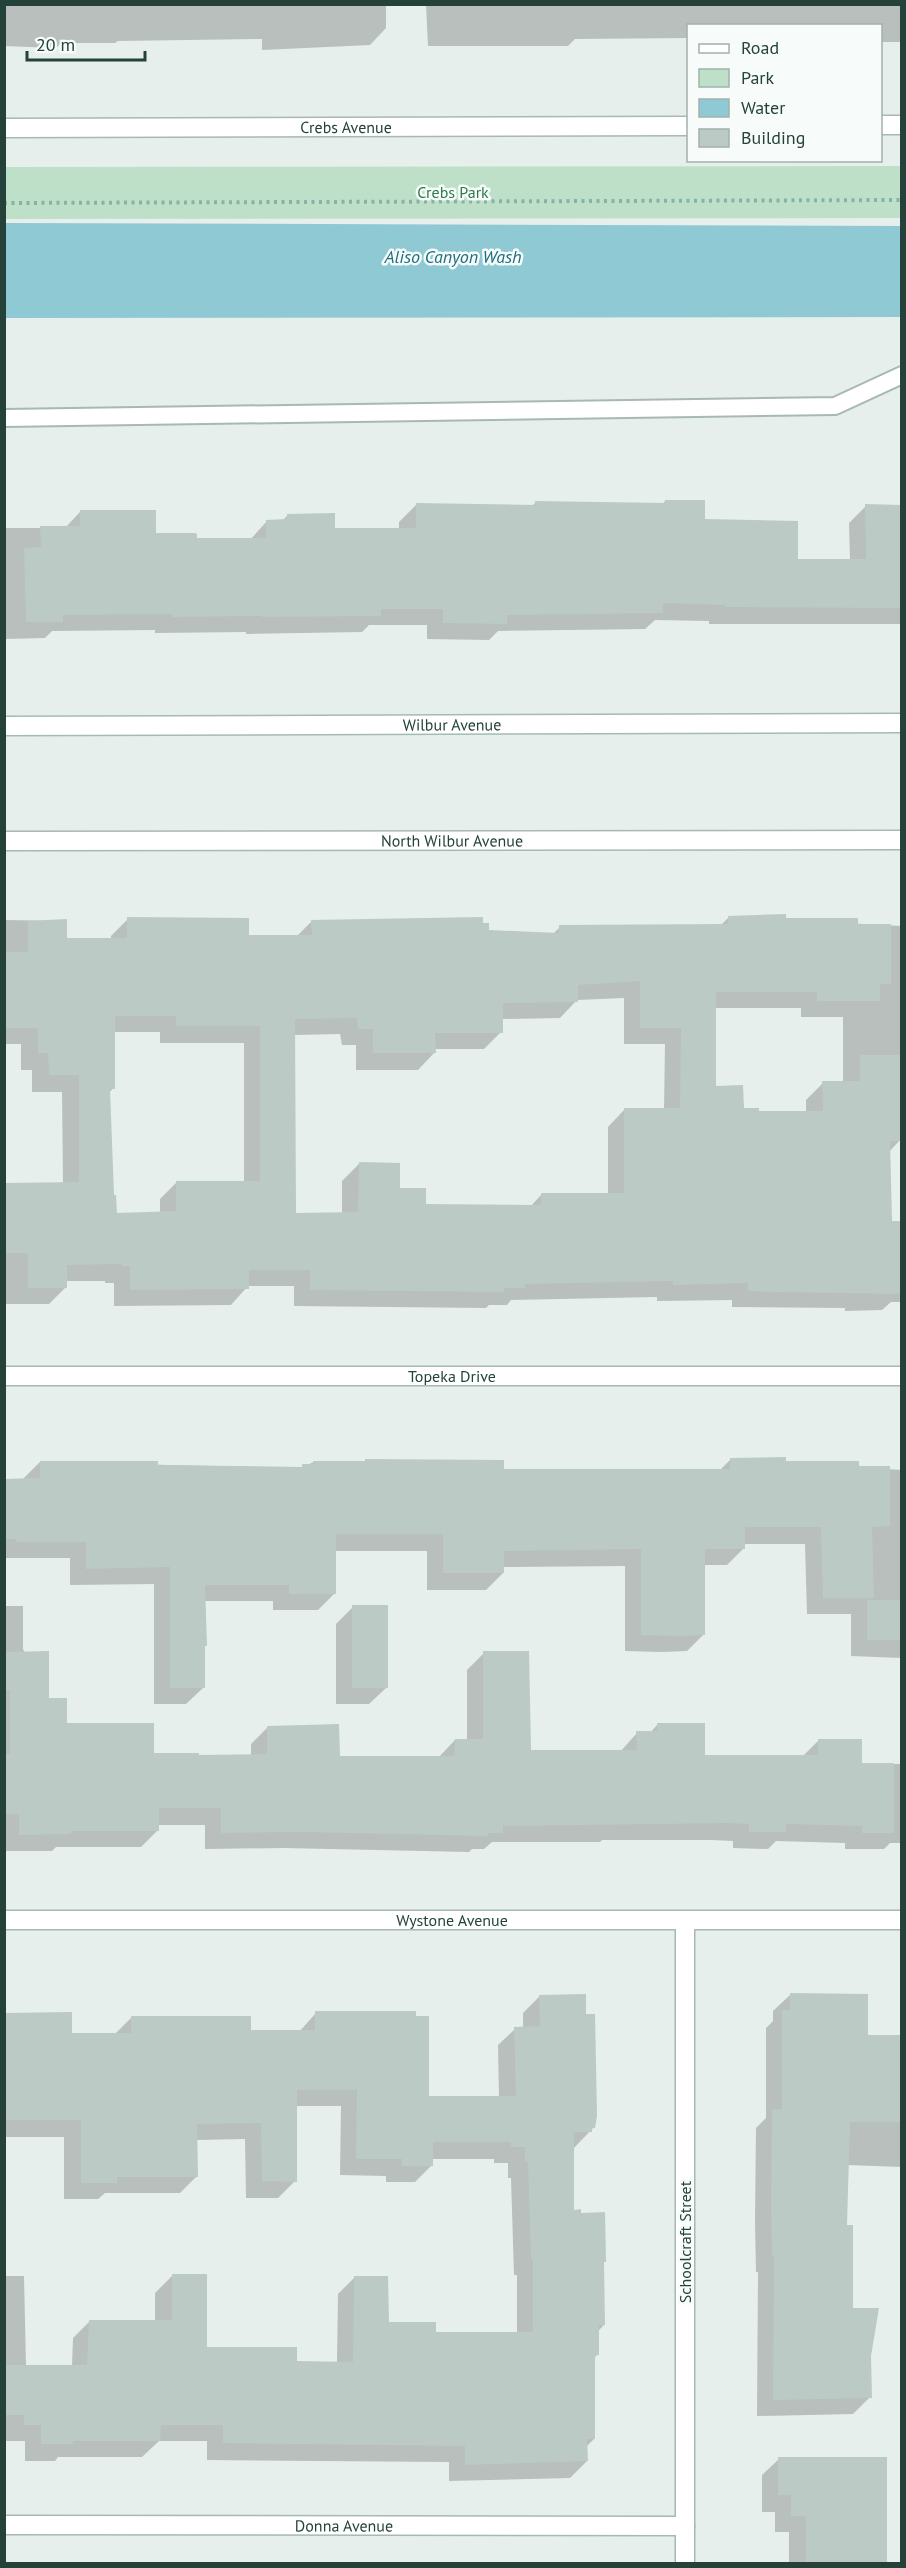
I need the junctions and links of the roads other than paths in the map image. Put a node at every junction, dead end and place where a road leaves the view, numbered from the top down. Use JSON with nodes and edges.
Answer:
{"nodes":[{"id":1,"x":882,"y":125,"type":"edge"},
{"id":2,"x":902,"y":125,"type":"edge"},
{"id":3,"x":687,"y":126,"type":"edge"},
{"id":4,"x":4,"y":128,"type":"edge"},
{"id":5,"x":902,"y":375,"type":"edge"},
{"id":6,"x":4,"y":418,"type":"edge"},
{"id":7,"x":902,"y":723,"type":"edge"},
{"id":8,"x":4,"y":726,"type":"edge"},
{"id":9,"x":902,"y":840,"type":"edge"},
{"id":10,"x":4,"y":841,"type":"edge"},
{"id":11,"x":4,"y":1376,"type":"edge"},
{"id":12,"x":902,"y":1376,"type":"edge"},
{"id":13,"x":4,"y":1920,"type":"edge"},
{"id":14,"x":902,"y":1920,"type":"edge"},
{"id":15,"x":685,"y":1921,"type":"junction"},
{"id":16,"x":4,"y":2525,"type":"edge"},
{"id":17,"x":685,"y":2526,"type":"junction"},
{"id":18,"x":685,"y":2564,"type":"edge"}],
"edges":[{"from":1,"to":2,"type":"street"},
{"from":3,"to":4,"type":"street","name":"Crebs Avenue"},
{"from":5,"to":6,"type":"lane"},
{"from":7,"to":8,"type":"street","name":"Wilbur Avenue"},
{"from":9,"to":10,"type":"street","name":"North Wilbur Avenue"},
{"from":11,"to":12,"type":"street","name":"Topeka Drive"},
{"from":13,"to":15,"type":"street","name":"Wystone Avenue"},
{"from":14,"to":15,"type":"street","name":"Wystone Avenue"},
{"from":15,"to":17,"type":"street","name":"Schoolcraft Street"},
{"from":16,"to":17,"type":"street","name":"Donna Avenue"},
{"from":17,"to":18,"type":"street","name":"Schoolcraft Street"}]}
